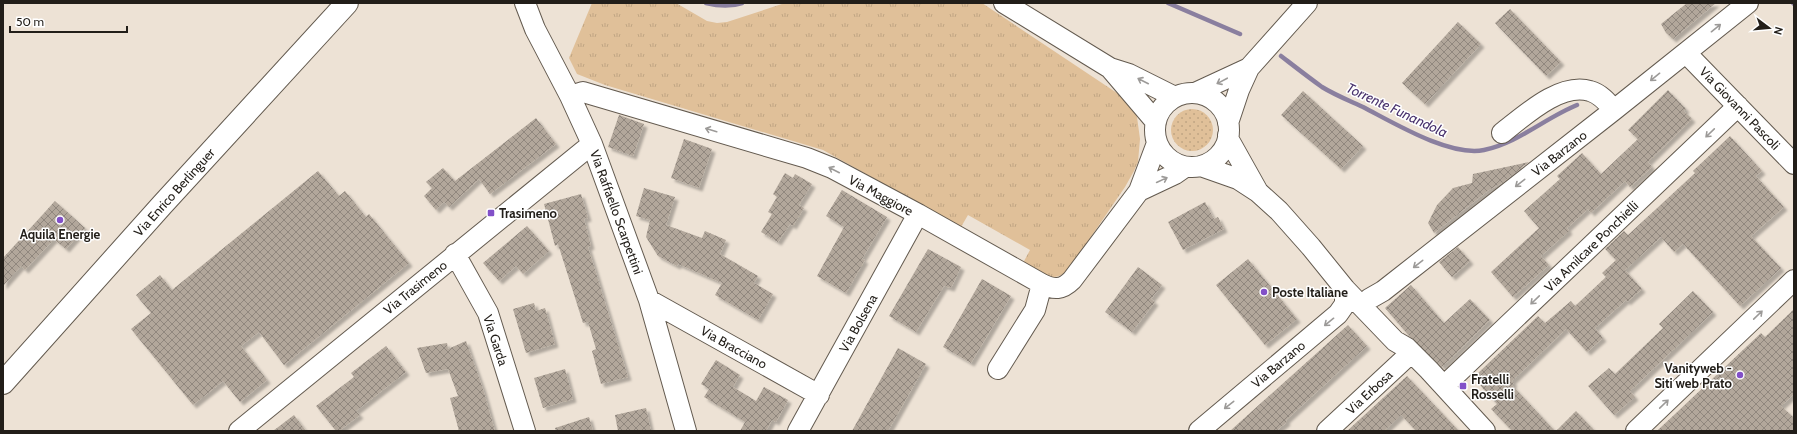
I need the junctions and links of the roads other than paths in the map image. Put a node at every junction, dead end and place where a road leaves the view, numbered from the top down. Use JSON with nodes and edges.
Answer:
{"nodes":[{"id":1,"x":525,"y":3,"type":"edge"},
{"id":2,"x":1004,"y":3,"type":"edge"},
{"id":3,"x":1307,"y":3,"type":"edge"},
{"id":4,"x":1748,"y":3,"type":"edge"},
{"id":5,"x":340,"y":8,"type":"edge"},
{"id":6,"x":1686,"y":53,"type":"junction"},
{"id":7,"x":1110,"y":68,"type":"junction"},
{"id":8,"x":1249,"y":68,"type":"junction"},
{"id":9,"x":1195,"y":94,"type":"junction"},
{"id":10,"x":570,"y":96,"type":"junction"},
{"id":11,"x":1175,"y":97,"type":"junction"},
{"id":12,"x":1738,"y":106,"type":"junction"},
{"id":13,"x":1614,"y":110,"type":"junction"},
{"id":14,"x":1156,"y":122,"type":"junction"},
{"id":15,"x":1228,"y":129,"type":"junction"},
{"id":16,"x":1502,"y":133,"type":"dead end"},
{"id":17,"x":1157,"y":143,"type":"junction"},
{"id":18,"x":592,"y":144,"type":"junction"},
{"id":19,"x":1794,"y":164,"type":"edge"},
{"id":20,"x":1193,"y":166,"type":"junction"},
{"id":21,"x":1139,"y":191,"type":"junction"},
{"id":22,"x":1258,"y":192,"type":"junction"},
{"id":23,"x":918,"y":214,"type":"junction"},
{"id":24,"x":1311,"y":247,"type":"junction"},
{"id":25,"x":455,"y":254,"type":"junction"},
{"id":26,"x":1794,"y":280,"type":"edge"},
{"id":27,"x":1042,"y":284,"type":"junction"},
{"id":28,"x":1345,"y":289,"type":"junction"},
{"id":29,"x":1369,"y":299,"type":"junction"},
{"id":30,"x":649,"y":300,"type":"junction"},
{"id":31,"x":1409,"y":351,"type":"junction"},
{"id":32,"x":998,"y":369,"type":"dead end"},
{"id":33,"x":3,"y":383,"type":"edge"},
{"id":34,"x":1444,"y":386,"type":"junction"},
{"id":35,"x":819,"y":395,"type":"junction"},
{"id":36,"x":239,"y":431,"type":"edge"},
{"id":37,"x":525,"y":431,"type":"edge"},
{"id":38,"x":686,"y":431,"type":"edge"},
{"id":39,"x":798,"y":431,"type":"edge"},
{"id":40,"x":1198,"y":431,"type":"edge"},
{"id":41,"x":1327,"y":431,"type":"edge"},
{"id":42,"x":1485,"y":431,"type":"edge"},
{"id":43,"x":1636,"y":431,"type":"edge"}],
"edges":[{"from":1,"to":10,"type":"street","name":"Via Raffaello Scarpettini"},
{"from":2,"to":7,"type":"street"},
{"from":3,"to":8,"type":"street"},
{"from":6,"to":4,"type":"street","name":"Via Barzano","one_way":true},
{"from":5,"to":33,"type":"main road","name":"Via Enrico Berlinguer"},
{"from":6,"to":12,"type":"street","name":"Via Giovanni Pascoli"},
{"from":6,"to":13,"type":"street","name":"Via Barzano","one_way":true},
{"from":11,"to":7,"type":"street","one_way":true},
{"from":7,"to":14,"type":"street"},
{"from":8,"to":9,"type":"street","one_way":true},
{"from":8,"to":15,"type":"street"},
{"from":9,"to":11,"type":"street"},
{"from":9,"to":15,"type":"street"},
{"from":10,"to":18,"type":"street","name":"Via Raffaello Scarpettini"},
{"from":23,"to":10,"type":"street","name":"Via Maggiore","one_way":true},
{"from":11,"to":14,"type":"street"},
{"from":12,"to":19,"type":"street","name":"Via Giovanni Pascoli"},
{"from":12,"to":34,"type":"street","name":"Via Amilcare Ponchielli","one_way":true},
{"from":13,"to":16,"type":"street"},
{"from":13,"to":29,"type":"street","name":"Via Barzano","one_way":true},
{"from":14,"to":17,"type":"street"},
{"from":15,"to":20,"type":"street"},
{"from":15,"to":22,"type":"street"},
{"from":17,"to":20,"type":"street"},
{"from":17,"to":21,"type":"street","name":"Via Maggiore"},
{"from":18,"to":25,"type":"street","name":"Via Trasimeno"},
{"from":18,"to":30,"type":"street","name":"Via Raffaello Scarpettini"},
{"from":21,"to":20,"type":"street","name":"Via Maggiore","one_way":true},
{"from":20,"to":22,"type":"street"},
{"from":21,"to":27,"type":"street","name":"Via Maggiore"},
{"from":22,"to":24,"type":"street"},
{"from":23,"to":27,"type":"street","name":"Via Maggiore"},
{"from":23,"to":35,"type":"street","name":"Via Bolsena"},
{"from":24,"to":28,"type":"street"},
{"from":24,"to":29,"type":"street"},
{"from":25,"to":36,"type":"street","name":"Via Trasimeno"},
{"from":25,"to":37,"type":"street","name":"Via Garda"},
{"from":43,"to":26,"type":"street","one_way":true},
{"from":27,"to":32,"type":"street"},
{"from":28,"to":31,"type":"street"},
{"from":28,"to":40,"type":"street","name":"Via Barzano","one_way":true},
{"from":29,"to":31,"type":"street"},
{"from":30,"to":35,"type":"street","name":"Via Bracciano"},
{"from":30,"to":38,"type":"street","name":"Via Raffaello Scarpettini"},
{"from":31,"to":34,"type":"street"},
{"from":31,"to":41,"type":"street","name":"Via Erbosa"},
{"from":34,"to":42,"type":"street"},
{"from":35,"to":39,"type":"street","name":"Via Bolsena"}]}
